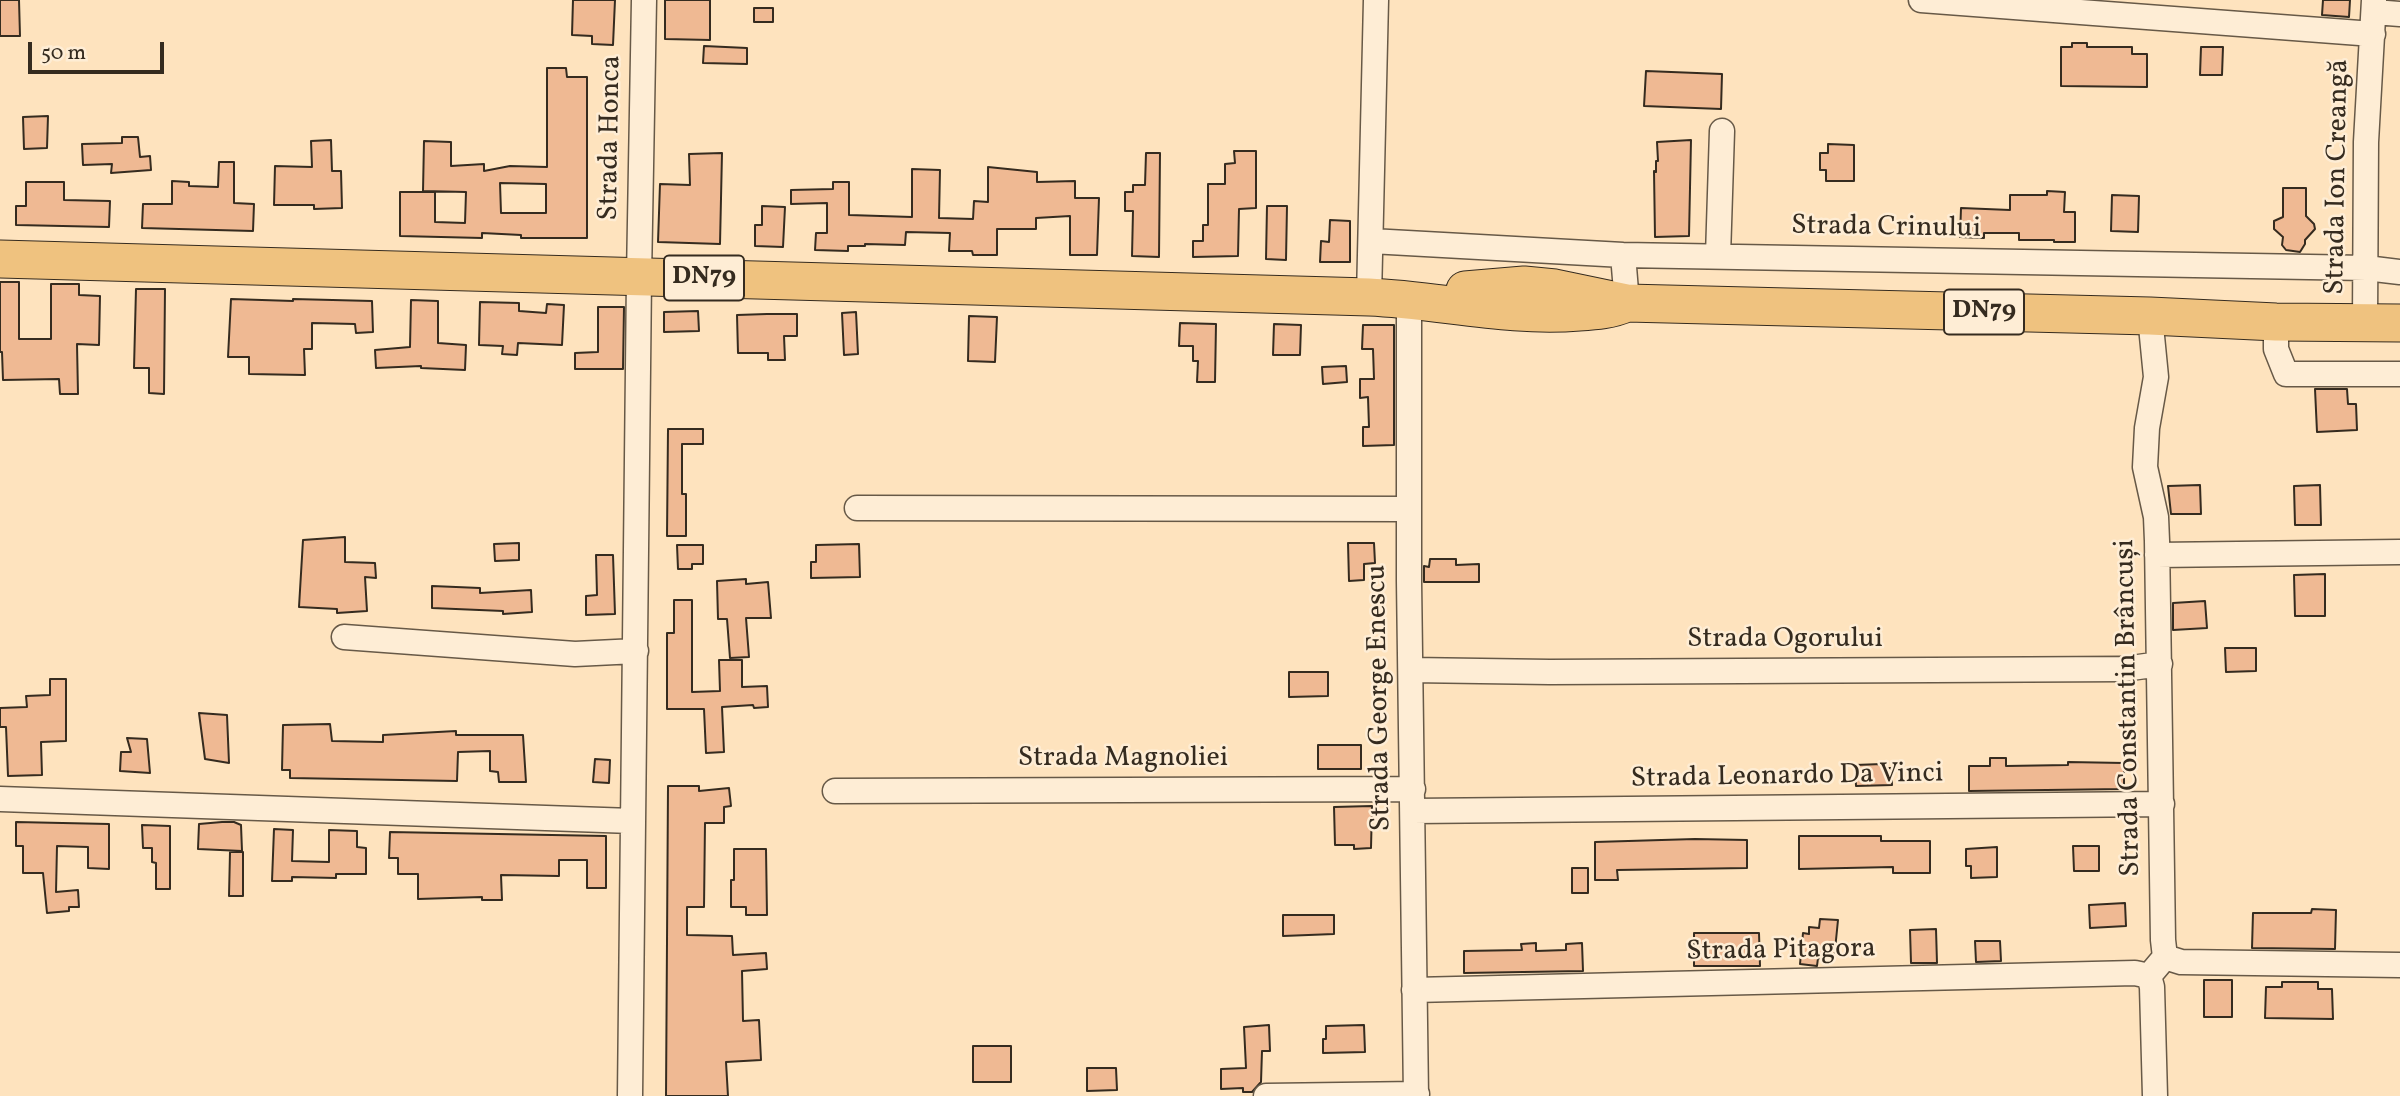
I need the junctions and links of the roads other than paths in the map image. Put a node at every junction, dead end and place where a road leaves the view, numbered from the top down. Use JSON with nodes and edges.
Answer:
{"nodes":[{"id":1,"x":644,"y":0,"type":"edge"},
{"id":2,"x":1376,"y":0,"type":"edge"},
{"id":3,"x":1921,"y":0,"type":"edge"},
{"id":4,"x":2400,"y":14,"type":"edge"},
{"id":5,"x":2373,"y":15,"type":"edge"},
{"id":6,"x":1722,"y":131,"type":"dead end"},
{"id":7,"x":1371,"y":241,"type":"junction"},
{"id":8,"x":1623,"y":255,"type":"junction"},
{"id":9,"x":1718,"y":256,"type":"junction"},
{"id":10,"x":0,"y":260,"type":"edge"},
{"id":11,"x":2366,"y":268,"type":"junction"},
{"id":12,"x":2400,"y":272,"type":"edge"},
{"id":13,"x":639,"y":277,"type":"junction"},
{"id":14,"x":1368,"y":297,"type":"junction"},
{"id":15,"x":1409,"y":299,"type":"junction"},
{"id":16,"x":1627,"y":303,"type":"junction"},
{"id":17,"x":2150,"y":316,"type":"junction"},
{"id":18,"x":2276,"y":322,"type":"junction"},
{"id":19,"x":2383,"y":322,"type":"edge"},
{"id":20,"x":2400,"y":374,"type":"edge"},
{"id":21,"x":857,"y":508,"type":"dead end"},
{"id":22,"x":1409,"y":509,"type":"junction"},
{"id":23,"x":2400,"y":552,"type":"edge"},
{"id":24,"x":2157,"y":555,"type":"junction"},
{"id":25,"x":344,"y":637,"type":"dead end"},
{"id":26,"x":636,"y":650,"type":"junction"},
{"id":27,"x":2160,"y":664,"type":"junction"},
{"id":28,"x":1410,"y":670,"type":"junction"},
{"id":29,"x":835,"y":791,"type":"dead end"},
{"id":30,"x":0,"y":799,"type":"edge"},
{"id":31,"x":1413,"y":800,"type":"junction"},
{"id":32,"x":2162,"y":804,"type":"junction"},
{"id":33,"x":632,"y":821,"type":"junction"},
{"id":34,"x":2165,"y":957,"type":"junction"},
{"id":35,"x":2400,"y":965,"type":"edge"},
{"id":36,"x":2149,"y":976,"type":"junction"},
{"id":37,"x":1414,"y":990,"type":"junction"},
{"id":38,"x":1416,"y":1095,"type":"edge"},
{"id":39,"x":630,"y":1096,"type":"edge"},
{"id":40,"x":1266,"y":1096,"type":"edge"},
{"id":41,"x":2155,"y":1096,"type":"edge"}],
"edges":[{"from":1,"to":13,"type":"street","name":"Strada Honca"},
{"from":2,"to":7,"type":"street"},
{"from":3,"to":5,"type":"street","name":"Strada Ion Creangă"},
{"from":4,"to":5,"type":"street","name":"Strada Ion Creangă"},
{"from":5,"to":11,"type":"street","name":"Strada Ion Creangă"},
{"from":6,"to":9,"type":"street"},
{"from":7,"to":8,"type":"street","name":"Strada Crinului"},
{"from":7,"to":14,"type":"street"},
{"from":8,"to":9,"type":"street","name":"Strada Crinului"},
{"from":8,"to":16,"type":"street"},
{"from":9,"to":11,"type":"street","name":"Strada Crinului"},
{"from":10,"to":13,"type":"highway","number":"DN79"},
{"from":11,"to":12,"type":"street","name":"Strada Crinului"},
{"from":11,"to":19,"type":"street","name":"Strada Ion Creangă"},
{"from":13,"to":14,"type":"highway","number":"DN79"},
{"from":13,"to":26,"type":"street","name":"Strada Honca"},
{"from":14,"to":15,"type":"highway","number":"DN79"},
{"from":15,"to":16,"type":"highway","number":"DN79"},
{"from":15,"to":22,"type":"street","name":"Strada George Enescu"},
{"from":16,"to":17,"type":"highway","number":"DN79"},
{"from":17,"to":18,"type":"highway","number":"DN79"},
{"from":17,"to":24,"type":"street","name":"Strada Constantin Brâncuși"},
{"from":18,"to":19,"type":"highway","number":"DN79"},
{"from":18,"to":20,"type":"street"},
{"from":21,"to":22,"type":"street"},
{"from":22,"to":28,"type":"street","name":"Strada George Enescu"},
{"from":23,"to":24,"type":"street"},
{"from":24,"to":27,"type":"street","name":"Strada Constantin Brâncuși"},
{"from":25,"to":26,"type":"street"},
{"from":26,"to":33,"type":"street","name":"Strada Honca"},
{"from":27,"to":28,"type":"street","name":"Strada Ogorului"},
{"from":27,"to":32,"type":"street","name":"Strada Constantin Brâncuși"},
{"from":28,"to":31,"type":"street","name":"Strada George Enescu"},
{"from":29,"to":31,"type":"street","name":"Strada Magnoliei"},
{"from":30,"to":33,"type":"street"},
{"from":31,"to":32,"type":"street","name":"Strada Leonardo Da Vinci"},
{"from":31,"to":37,"type":"street","name":"Strada George Enescu"},
{"from":32,"to":34,"type":"street","name":"Strada Constantin Brâncuși"},
{"from":33,"to":39,"type":"street","name":"Strada Honca"},
{"from":34,"to":35,"type":"street"},
{"from":34,"to":36,"type":"street"},
{"from":36,"to":37,"type":"street","name":"Strada Pitagora"},
{"from":36,"to":41,"type":"street"},
{"from":37,"to":38,"type":"street","name":"Strada George Enescu"},
{"from":38,"to":40,"type":"street"}]}
